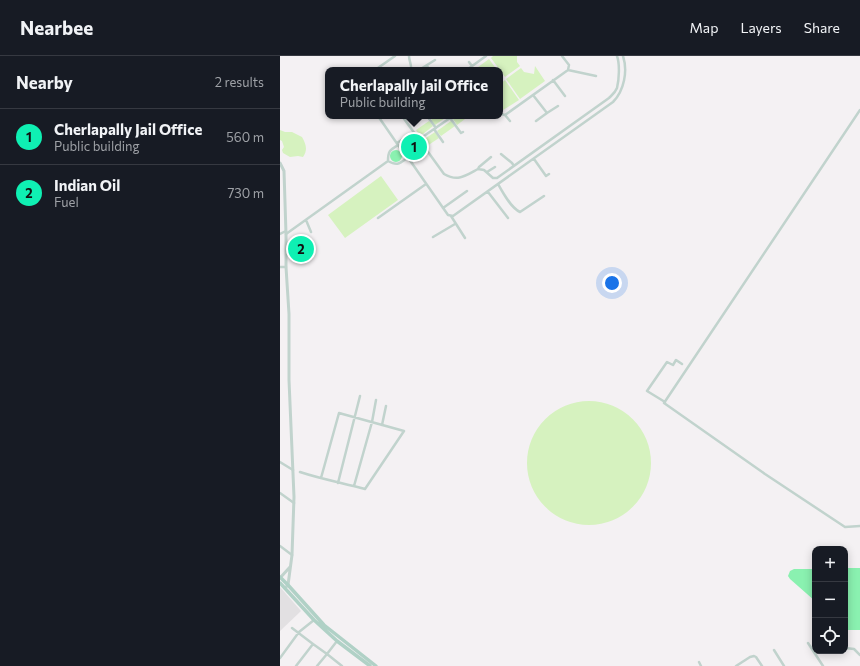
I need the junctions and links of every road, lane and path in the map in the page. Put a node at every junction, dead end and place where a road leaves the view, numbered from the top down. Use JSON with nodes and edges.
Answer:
{"nodes":[{"id":1,"x":395,"y":56,"type":"edge"},
{"id":2,"x":409,"y":56,"type":"edge"},
{"id":3,"x":486,"y":56,"type":"edge"},
{"id":4,"x":562,"y":56,"type":"edge"},
{"id":5,"x":617,"y":56,"type":"edge"},
{"id":6,"x":624,"y":56,"type":"edge"},
{"id":7,"x":435,"y":60,"type":"dead end"},
{"id":8,"x":469,"y":62,"type":"dead end"},
{"id":9,"x":427,"y":66,"type":"edge"},
{"id":10,"x":472,"y":66,"type":"joint"},
{"id":11,"x":379,"y":67,"type":"edge"},
{"id":12,"x":411,"y":67,"type":"edge"},
{"id":13,"x":568,"y":70,"type":"junction"},
{"id":14,"x":596,"y":76,"type":"dead end"},
{"id":15,"x":554,"y":80,"type":"junction"},
{"id":16,"x":533,"y":95,"type":"junction"},
{"id":17,"x":565,"y":96,"type":"dead end"},
{"id":18,"x":558,"y":106,"type":"dead end"},
{"id":19,"x":860,"y":110,"type":"edge"},
{"id":20,"x":547,"y":113,"type":"junction"},
{"id":21,"x":505,"y":115,"type":"joint"},
{"id":22,"x":380,"y":119,"type":"edge"},
{"id":23,"x":404,"y":119,"type":"edge"},
{"id":24,"x":429,"y":119,"type":"edge"},
{"id":25,"x":449,"y":119,"type":"edge"},
{"id":26,"x":453,"y":119,"type":"edge"},
{"id":27,"x":510,"y":121,"type":"dead end"},
{"id":28,"x":536,"y":121,"type":"dead end"},
{"id":29,"x":578,"y":128,"type":"junction"},
{"id":30,"x":435,"y":129,"type":"junction"},
{"id":31,"x":463,"y":132,"type":"dead end"},
{"id":32,"x":580,"y":132,"type":"dead end"},
{"id":33,"x":414,"y":133,"type":"junction"},
{"id":34,"x":411,"y":135,"type":"dead end"},
{"id":35,"x":567,"y":135,"type":"junction"},
{"id":36,"x":403,"y":139,"type":"dead end"},
{"id":37,"x":419,"y":139,"type":"junction"},
{"id":38,"x":569,"y":139,"type":"dead end"},
{"id":39,"x":443,"y":142,"type":"dead end"},
{"id":40,"x":397,"y":144,"type":"junction"},
{"id":41,"x":552,"y":146,"type":"junction"},
{"id":42,"x":555,"y":149,"type":"dead end"},
{"id":43,"x":402,"y":151,"type":"junction"},
{"id":44,"x":501,"y":154,"type":"dead end"},
{"id":45,"x":414,"y":156,"type":"dead end"},
{"id":46,"x":491,"y":157,"type":"dead end"},
{"id":47,"x":408,"y":158,"type":"junction"},
{"id":48,"x":534,"y":159,"type":"junction"},
{"id":49,"x":388,"y":161,"type":"junction"},
{"id":50,"x":280,"y":163,"type":"edge"},
{"id":51,"x":514,"y":166,"type":"junction"},
{"id":52,"x":495,"y":167,"type":"dead end"},
{"id":53,"x":478,"y":169,"type":"junction"},
{"id":54,"x":487,"y":172,"type":"junction"},
{"id":55,"x":549,"y":174,"type":"dead end"},
{"id":56,"x":426,"y":184,"type":"junction"},
{"id":57,"x":498,"y":184,"type":"junction"},
{"id":58,"x":467,"y":191,"type":"dead end"},
{"id":59,"x":488,"y":192,"type":"junction"},
{"id":60,"x":544,"y":196,"type":"dead end"},
{"id":61,"x":444,"y":208,"type":"junction"},
{"id":62,"x":450,"y":216,"type":"junction"},
{"id":63,"x":378,"y":218,"type":"dead end"},
{"id":64,"x":508,"y":218,"type":"dead end"},
{"id":65,"x":306,"y":220,"type":"junction"},
{"id":66,"x":455,"y":224,"type":"junction"},
{"id":67,"x":286,"y":232,"type":"junction"},
{"id":68,"x":311,"y":232,"type":"dead end"},
{"id":69,"x":280,"y":234,"type":"edge"},
{"id":70,"x":434,"y":237,"type":"dead end"},
{"id":71,"x":465,"y":238,"type":"dead end"},
{"id":72,"x":280,"y":267,"type":"edge"},
{"id":73,"x":286,"y":267,"type":"junction"},
{"id":74,"x":682,"y":364,"type":"dead end"},
{"id":75,"x":360,"y":396,"type":"dead end"},
{"id":76,"x":376,"y":400,"type":"dead end"},
{"id":77,"x":665,"y":402,"type":"junction"},
{"id":78,"x":386,"y":406,"type":"dead end"},
{"id":79,"x":354,"y":417,"type":"junction"},
{"id":80,"x":372,"y":422,"type":"junction"},
{"id":81,"x":382,"y":425,"type":"junction"},
{"id":82,"x":280,"y":462,"type":"edge"},
{"id":83,"x":293,"y":470,"type":"junction"},
{"id":84,"x":300,"y":472,"type":"dead end"},
{"id":85,"x":321,"y":478,"type":"junction"},
{"id":86,"x":338,"y":483,"type":"junction"},
{"id":87,"x":354,"y":486,"type":"junction"},
{"id":88,"x":280,"y":493,"type":"edge"},
{"id":89,"x":294,"y":503,"type":"junction"},
{"id":90,"x":860,"y":526,"type":"edge"},
{"id":91,"x":280,"y":546,"type":"edge"},
{"id":92,"x":292,"y":555,"type":"junction"},
{"id":93,"x":291,"y":565,"type":"junction"},
{"id":94,"x":280,"y":578,"type":"edge"},
{"id":95,"x":280,"y":583,"type":"edge"},
{"id":96,"x":286,"y":586,"type":"junction"},
{"id":97,"x":314,"y":620,"type":"junction"},
{"id":98,"x":292,"y":628,"type":"dead end"},
{"id":99,"x":299,"y":632,"type":"junction"},
{"id":100,"x":337,"y":641,"type":"junction"},
{"id":101,"x":808,"y":643,"type":"dead end"},
{"id":102,"x":313,"y":644,"type":"junction"},
{"id":103,"x":848,"y":649,"type":"edge"},
{"id":104,"x":774,"y":650,"type":"dead end"},
{"id":105,"x":327,"y":654,"type":"junction"},
{"id":106,"x":860,"y":655,"type":"edge"},
{"id":107,"x":280,"y":658,"type":"edge"},
{"id":108,"x":699,"y":662,"type":"dead end"},
{"id":109,"x":296,"y":666,"type":"edge"},
{"id":110,"x":317,"y":666,"type":"edge"},
{"id":111,"x":341,"y":666,"type":"edge"},
{"id":112,"x":370,"y":666,"type":"edge"},
{"id":113,"x":376,"y":666,"type":"edge"},
{"id":114,"x":701,"y":666,"type":"edge"},
{"id":115,"x":736,"y":666,"type":"edge"},
{"id":116,"x":762,"y":666,"type":"edge"},
{"id":117,"x":784,"y":666,"type":"edge"},
{"id":118,"x":823,"y":666,"type":"edge"}],
"edges":[{"from":1,"to":11,"type":"street"},
{"from":2,"to":12,"type":"street"},
{"from":3,"to":10,"type":"street"},
{"from":4,"to":13,"type":"street"},
{"from":5,"to":51,"type":"street"},
{"from":6,"to":29,"type":"street"},
{"from":7,"to":9,"type":"street"},
{"from":8,"to":10,"type":"street"},
{"from":13,"to":14,"type":"street"},
{"from":13,"to":15,"type":"street"},
{"from":15,"to":16,"type":"street"},
{"from":15,"to":17,"type":"street"},
{"from":16,"to":20,"type":"street"},
{"from":16,"to":21,"type":"street"},
{"from":18,"to":20,"type":"street"},
{"from":19,"to":77,"type":"street"},
{"from":20,"to":28,"type":"street"},
{"from":21,"to":27,"type":"street"},
{"from":22,"to":40,"type":"street"},
{"from":23,"to":33,"type":"street"},
{"from":24,"to":30,"type":"street"},
{"from":25,"to":30,"type":"street"},
{"from":26,"to":31,"type":"street"},
{"from":29,"to":32,"type":"street"},
{"from":29,"to":35,"type":"street"},
{"from":30,"to":37,"type":"street"},
{"from":30,"to":39,"type":"street"},
{"from":33,"to":34,"type":"street"},
{"from":33,"to":37,"type":"street"},
{"from":35,"to":38,"type":"street"},
{"from":35,"to":41,"type":"street"},
{"from":36,"to":40,"type":"street"},
{"from":37,"to":43,"type":"street"},
{"from":37,"to":53,"type":"street"},
{"from":40,"to":43,"type":"street"},
{"from":40,"to":49,"type":"street"},
{"from":41,"to":42,"type":"street"},
{"from":41,"to":48,"type":"street"},
{"from":43,"to":47,"type":"street"},
{"from":44,"to":51,"type":"street"},
{"from":45,"to":47,"type":"street"},
{"from":46,"to":53,"type":"street"},
{"from":47,"to":49,"type":"street"},
{"from":47,"to":56,"type":"street"},
{"from":48,"to":55,"type":"street"},
{"from":48,"to":57,"type":"street"},
{"from":49,"to":65,"type":"street"},
{"from":50,"to":67,"type":"street"},
{"from":51,"to":54,"type":"street"},
{"from":52,"to":54,"type":"street"},
{"from":53,"to":54,"type":"street"},
{"from":56,"to":61,"type":"street"},
{"from":56,"to":63,"type":"street"},
{"from":57,"to":59,"type":"street"},
{"from":57,"to":60,"type":"street"},
{"from":58,"to":61,"type":"street"},
{"from":59,"to":62,"type":"street"},
{"from":59,"to":64,"type":"street"},
{"from":61,"to":62,"type":"street"},
{"from":62,"to":66,"type":"street"},
{"from":65,"to":67,"type":"street"},
{"from":65,"to":68,"type":"street"},
{"from":66,"to":70,"type":"street"},
{"from":66,"to":71,"type":"street"},
{"from":67,"to":69,"type":"street"},
{"from":67,"to":73,"type":"street"},
{"from":72,"to":73,"type":"street"},
{"from":73,"to":83,"type":"street"},
{"from":74,"to":77,"type":"street"},
{"from":75,"to":79,"type":"street"},
{"from":76,"to":80,"type":"street"},
{"from":77,"to":90,"type":"street"},
{"from":78,"to":81,"type":"street"},
{"from":79,"to":80,"type":"street"},
{"from":79,"to":85,"type":"street"},
{"from":79,"to":86,"type":"street"},
{"from":80,"to":81,"type":"street"},
{"from":80,"to":87,"type":"street"},
{"from":81,"to":87,"type":"street"},
{"from":82,"to":83,"type":"street"},
{"from":83,"to":89,"type":"street"},
{"from":84,"to":85,"type":"street"},
{"from":85,"to":86,"type":"street"},
{"from":86,"to":87,"type":"street"},
{"from":88,"to":89,"type":"street"},
{"from":89,"to":92,"type":"street"},
{"from":91,"to":92,"type":"street"},
{"from":92,"to":93,"type":"street"},
{"from":93,"to":94,"type":"street"},
{"from":93,"to":96,"type":"street"},
{"from":94,"to":96,"type":"main road"},
{"from":95,"to":96,"type":"main road"},
{"from":96,"to":97,"type":"main road"},
{"from":96,"to":113,"type":"main road"},
{"from":97,"to":99,"type":"street"},
{"from":97,"to":100,"type":"main road"},
{"from":98,"to":99,"type":"street"},
{"from":99,"to":102,"type":"street"},
{"from":99,"to":107,"type":"street"},
{"from":100,"to":105,"type":"street"},
{"from":100,"to":112,"type":"main road"},
{"from":101,"to":118,"type":"street"},
{"from":102,"to":105,"type":"street"},
{"from":102,"to":109,"type":"street"},
{"from":103,"to":106,"type":"street"},
{"from":104,"to":117,"type":"street"},
{"from":105,"to":110,"type":"street"},
{"from":105,"to":111,"type":"street"},
{"from":108,"to":114,"type":"street"},
{"from":115,"to":116,"type":"street"}]}
